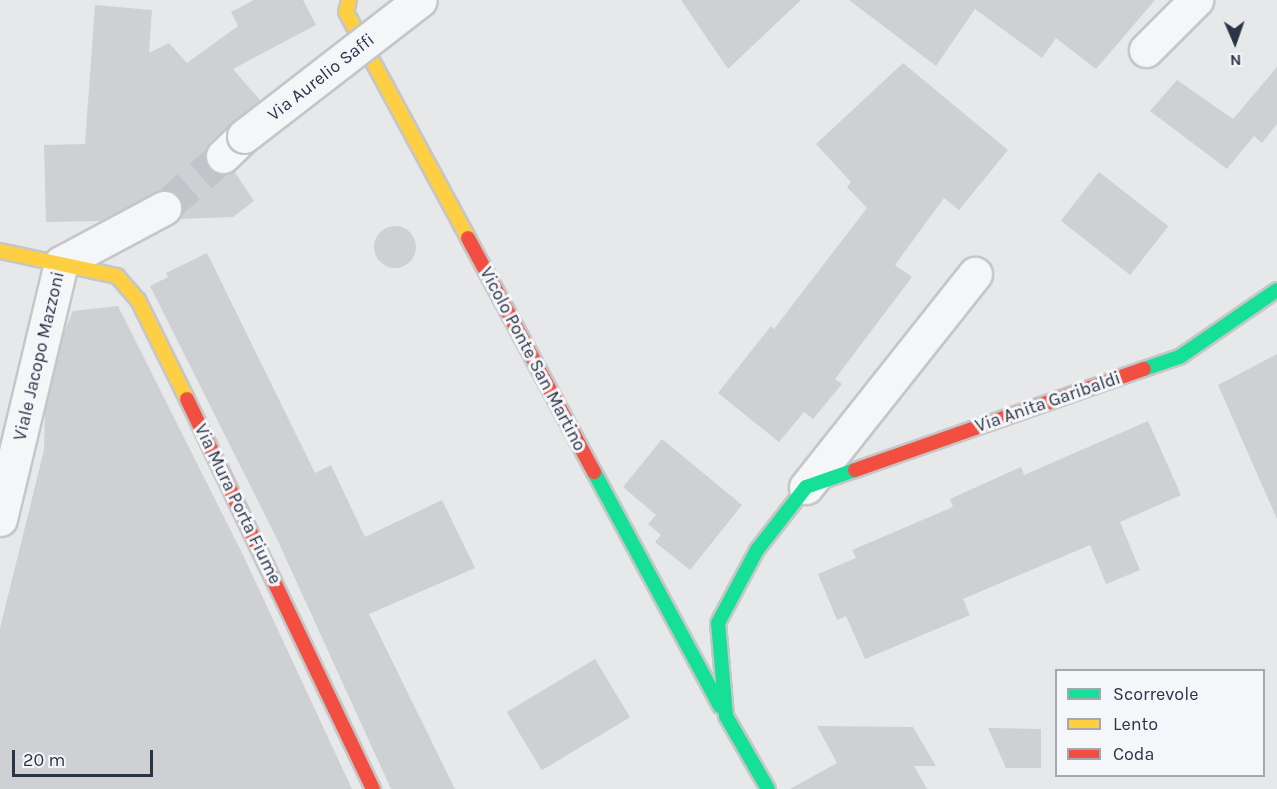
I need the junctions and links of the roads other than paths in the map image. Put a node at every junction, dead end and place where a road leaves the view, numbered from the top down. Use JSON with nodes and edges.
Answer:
{"nodes":[{"id":1,"x":420,"y":0,"type":"edge"},
{"id":2,"x":1196,"y":0,"type":"edge"},
{"id":3,"x":345,"y":4,"type":"edge"},
{"id":4,"x":1146,"y":50,"type":"dead end"},
{"id":5,"x":233,"y":146,"type":"tunnel mouth"},
{"id":6,"x":164,"y":208,"type":"tunnel mouth"},
{"id":7,"x":0,"y":251,"type":"edge"},
{"id":8,"x":62,"y":263,"type":"junction"},
{"id":9,"x":975,"y":274,"type":"dead end"},
{"id":10,"x":1277,"y":290,"type":"edge"},
{"id":11,"x":806,"y":487,"type":"junction"},
{"id":12,"x":0,"y":519,"type":"edge"},
{"id":13,"x":726,"y":716,"type":"junction"},
{"id":14,"x":373,"y":789,"type":"edge"},
{"id":15,"x":768,"y":789,"type":"edge"}],
"edges":[{"from":1,"to":5,"type":"street","name":"Via Aurelio Saffi","bridge":true},
{"from":2,"to":4,"type":"street"},
{"from":3,"to":13,"type":"street","name":"Vicolo Ponte San Martino"},
{"from":6,"to":8,"type":"street"},
{"from":7,"to":8,"type":"street"},
{"from":8,"to":12,"type":"street","name":"Viale Jacopo Mazzoni"},
{"from":8,"to":14,"type":"street","name":"Via Mura Porta Fiume"},
{"from":9,"to":11,"type":"street"},
{"from":10,"to":11,"type":"street","name":"Via Anita Garibaldi"},
{"from":11,"to":13,"type":"street"},
{"from":13,"to":15,"type":"street"}]}
